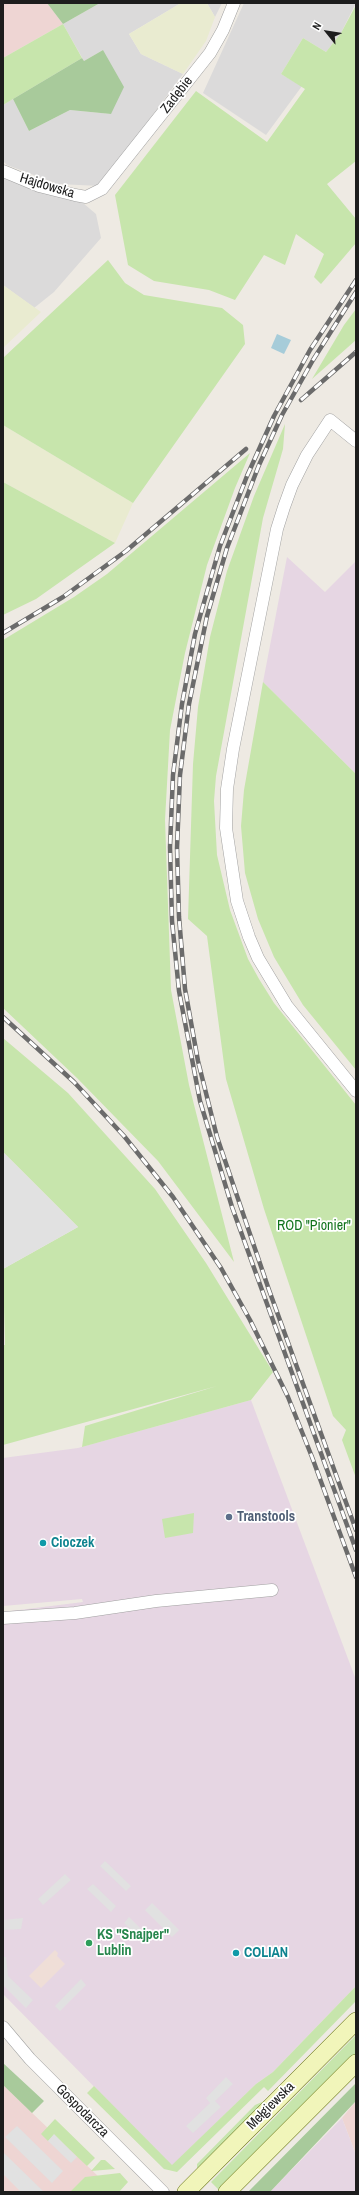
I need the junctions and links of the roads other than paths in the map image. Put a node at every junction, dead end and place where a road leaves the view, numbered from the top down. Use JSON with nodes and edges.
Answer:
{"nodes":[{"id":1,"x":234,"y":3,"type":"edge"},
{"id":2,"x":3,"y":171,"type":"edge"},
{"id":3,"x":110,"y":181,"type":"joint"},
{"id":4,"x":356,"y":441,"type":"edge"},
{"id":5,"x":356,"y":1091,"type":"edge"},
{"id":6,"x":272,"y":1590,"type":"dead end"},
{"id":7,"x":3,"y":1618,"type":"edge"},
{"id":8,"x":356,"y":2021,"type":"edge"},
{"id":9,"x":3,"y":2027,"type":"edge"},
{"id":10,"x":356,"y":2063,"type":"edge"},
{"id":11,"x":163,"y":2192,"type":"edge"},
{"id":12,"x":186,"y":2192,"type":"edge"},
{"id":13,"x":227,"y":2192,"type":"edge"}],
"edges":[{"from":1,"to":3,"type":"street","name":"Zadębie"},
{"from":2,"to":3,"type":"street","name":"Hajdowska"},
{"from":4,"to":5,"type":"street"},
{"from":6,"to":7,"type":"street"},
{"from":8,"to":12,"type":"main road","name":"Mełgiewska"},
{"from":9,"to":11,"type":"street","name":"Gospodarcza"},
{"from":10,"to":13,"type":"main road"}]}
